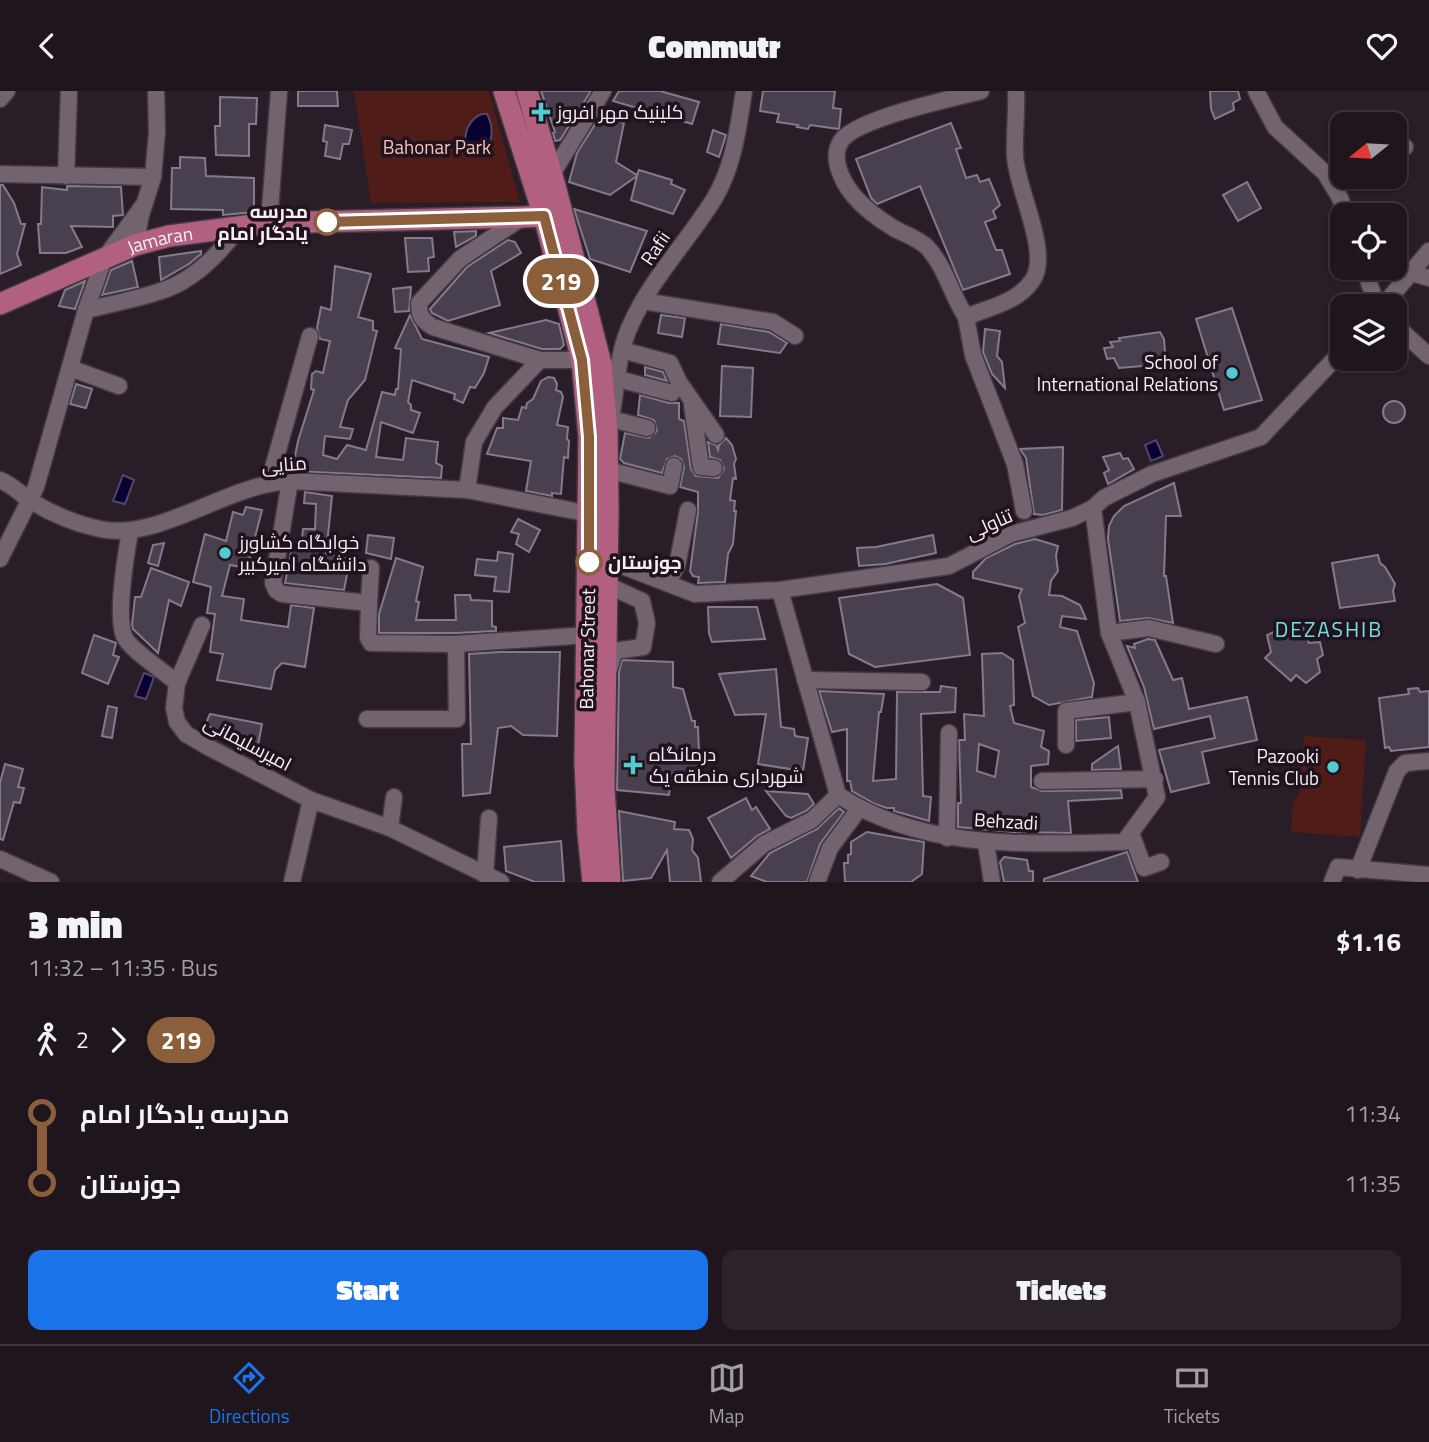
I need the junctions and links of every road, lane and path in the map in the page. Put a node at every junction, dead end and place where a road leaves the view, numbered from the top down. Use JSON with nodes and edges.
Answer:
{"nodes":[{"id":1,"x":7,"y":91,"type":"edge"},
{"id":2,"x":69,"y":91,"type":"edge"},
{"id":3,"x":156,"y":91,"type":"edge"},
{"id":4,"x":279,"y":91,"type":"edge"},
{"id":5,"x":504,"y":91,"type":"edge"},
{"id":6,"x":527,"y":91,"type":"edge"},
{"id":7,"x":603,"y":91,"type":"edge"},
{"id":8,"x":744,"y":91,"type":"edge"},
{"id":9,"x":981,"y":91,"type":"edge"},
{"id":10,"x":1016,"y":91,"type":"edge"},
{"id":11,"x":1256,"y":91,"type":"edge"},
{"id":12,"x":0,"y":99,"type":"edge"},
{"id":13,"x":1330,"y":171,"type":"edge"},
{"id":14,"x":1325,"y":173,"type":"junction"},
{"id":15,"x":0,"y":174,"type":"edge"},
{"id":16,"x":552,"y":174,"type":"junction"},
{"id":17,"x":66,"y":176,"type":"junction"},
{"id":18,"x":153,"y":177,"type":"junction"},
{"id":19,"x":145,"y":203,"type":"junction"},
{"id":20,"x":1342,"y":203,"type":"edge"},
{"id":21,"x":543,"y":214,"type":"junction"},
{"id":22,"x":269,"y":223,"type":"junction"},
{"id":23,"x":241,"y":225,"type":"junction"},
{"id":24,"x":135,"y":245,"type":"junction"},
{"id":25,"x":1429,"y":251,"type":"edge"},
{"id":26,"x":104,"y":259,"type":"junction"},
{"id":27,"x":1412,"y":273,"type":"junction"},
{"id":28,"x":1429,"y":278,"type":"edge"},
{"id":29,"x":1393,"y":294,"type":"edge"},
{"id":30,"x":643,"y":301,"type":"junction"},
{"id":31,"x":0,"y":304,"type":"edge"},
{"id":32,"x":86,"y":310,"type":"junction"},
{"id":33,"x":967,"y":317,"type":"junction"},
{"id":34,"x":310,"y":336,"type":"dead end"},
{"id":35,"x":795,"y":336,"type":"dead end"},
{"id":36,"x":1407,"y":336,"type":"edge"},
{"id":37,"x":622,"y":350,"type":"junction"},
{"id":38,"x":1429,"y":356,"type":"edge"},
{"id":39,"x":540,"y":360,"type":"junction"},
{"id":40,"x":582,"y":360,"type":"junction"},
{"id":41,"x":1330,"y":364,"type":"edge"},
{"id":42,"x":70,"y":368,"type":"junction"},
{"id":43,"x":618,"y":379,"type":"junction"},
{"id":44,"x":119,"y":386,"type":"dead end"},
{"id":45,"x":672,"y":393,"type":"dead end"},
{"id":46,"x":691,"y":399,"type":"junction"},
{"id":47,"x":609,"y":425,"type":"junction"},
{"id":48,"x":647,"y":428,"type":"dead end"},
{"id":49,"x":716,"y":435,"type":"dead end"},
{"id":50,"x":674,"y":466,"type":"dead end"},
{"id":51,"x":714,"y":468,"type":"dead end"},
{"id":52,"x":608,"y":470,"type":"junction"},
{"id":53,"x":0,"y":480,"type":"edge"},
{"id":54,"x":290,"y":481,"type":"junction"},
{"id":55,"x":269,"y":482,"type":"junction"},
{"id":56,"x":467,"y":490,"type":"junction"},
{"id":57,"x":31,"y":500,"type":"junction"},
{"id":58,"x":1093,"y":508,"type":"junction"},
{"id":59,"x":688,"y":510,"type":"dead end"},
{"id":60,"x":1024,"y":511,"type":"dead end"},
{"id":61,"x":590,"y":514,"type":"junction"},
{"id":62,"x":130,"y":532,"type":"junction"},
{"id":63,"x":0,"y":559,"type":"edge"},
{"id":64,"x":607,"y":560,"type":"junction"},
{"id":65,"x":371,"y":568,"type":"dead end"},
{"id":66,"x":667,"y":583,"type":"junction"},
{"id":67,"x":607,"y":585,"type":"junction"},
{"id":68,"x":780,"y":590,"type":"junction"},
{"id":69,"x":369,"y":603,"type":"junction"},
{"id":70,"x":202,"y":625,"type":"dead end"},
{"id":71,"x":1110,"y":633,"type":"junction"},
{"id":72,"x":588,"y":635,"type":"junction"},
{"id":73,"x":456,"y":644,"type":"junction"},
{"id":74,"x":1216,"y":644,"type":"dead end"},
{"id":75,"x":805,"y":680,"type":"junction"},
{"id":76,"x":922,"y":681,"type":"dead end"},
{"id":77,"x":177,"y":684,"type":"junction"},
{"id":78,"x":604,"y":693,"type":"junction"},
{"id":79,"x":1137,"y":702,"type":"junction"},
{"id":80,"x":368,"y":719,"type":"dead end"},
{"id":81,"x":949,"y":733,"type":"dead end"},
{"id":82,"x":1066,"y":745,"type":"dead end"},
{"id":83,"x":1429,"y":761,"type":"edge"},
{"id":84,"x":1155,"y":779,"type":"junction"},
{"id":85,"x":1042,"y":781,"type":"dead end"},
{"id":86,"x":838,"y":795,"type":"junction"},
{"id":87,"x":394,"y":797,"type":"dead end"},
{"id":88,"x":311,"y":800,"type":"junction"},
{"id":89,"x":859,"y":809,"type":"junction"},
{"id":90,"x":489,"y":818,"type":"dead end"},
{"id":91,"x":390,"y":828,"type":"junction"},
{"id":92,"x":1131,"y":833,"type":"junction"},
{"id":93,"x":947,"y":838,"type":"junction"},
{"id":94,"x":986,"y":843,"type":"junction"},
{"id":95,"x":0,"y":859,"type":"edge"},
{"id":96,"x":1161,"y":862,"type":"dead end"},
{"id":97,"x":1358,"y":870,"type":"junction"},
{"id":98,"x":1429,"y":875,"type":"edge"},
{"id":99,"x":495,"y":880,"type":"edge"},
{"id":100,"x":51,"y":882,"type":"edge"},
{"id":101,"x":292,"y":882,"type":"edge"},
{"id":102,"x":593,"y":882,"type":"edge"},
{"id":103,"x":610,"y":882,"type":"edge"},
{"id":104,"x":720,"y":882,"type":"edge"},
{"id":105,"x":817,"y":882,"type":"edge"},
{"id":106,"x":992,"y":882,"type":"edge"},
{"id":107,"x":1332,"y":882,"type":"edge"}],
"edges":[{"from":1,"to":12,"type":"street"},
{"from":2,"to":17,"type":"street"},
{"from":3,"to":18,"type":"street"},
{"from":4,"to":22,"type":"street"},
{"from":5,"to":21,"type":"main road","name":"Bahonar Street"},
{"from":6,"to":16,"type":"main road","name":"Bahonar Street"},
{"from":7,"to":16,"type":"street"},
{"from":8,"to":30,"type":"street","name":"Rafii"},
{"from":9,"to":33,"type":"street"},
{"from":10,"to":33,"type":"street"},
{"from":11,"to":14,"type":"street"},
{"from":13,"to":14,"type":"street"},
{"from":14,"to":20,"type":"street"},
{"from":15,"to":17,"type":"street"},
{"from":16,"to":21,"type":"main road","name":"Bahonar Street"},
{"from":17,"to":18,"type":"street"},
{"from":18,"to":19,"type":"street"},
{"from":19,"to":24,"type":"street"},
{"from":19,"to":26,"type":"street"},
{"from":21,"to":22,"type":"main road","name":"Jamaran"},
{"from":21,"to":39,"type":"street"},
{"from":21,"to":40,"type":"main road","name":"Bahonar Street"},
{"from":21,"to":47,"type":"main road","name":"Bahonar Street"},
{"from":22,"to":23,"type":"main road","name":"Jamaran"},
{"from":23,"to":24,"type":"main road","name":"Jamaran"},
{"from":23,"to":32,"type":"street"},
{"from":24,"to":26,"type":"main road","name":"Jamaran"},
{"from":25,"to":27,"type":"street"},
{"from":26,"to":31,"type":"main road","name":"Jamaran"},
{"from":26,"to":32,"type":"street"},
{"from":27,"to":28,"type":"street"},
{"from":27,"to":29,"type":"street"},
{"from":30,"to":35,"type":"street"},
{"from":30,"to":37,"type":"street","name":"Rafii"},
{"from":32,"to":42,"type":"street"},
{"from":33,"to":60,"type":"street"},
{"from":34,"to":55,"type":"street"},
{"from":36,"to":38,"type":"street"},
{"from":37,"to":43,"type":"street","name":"Rafii"},
{"from":37,"to":46,"type":"street"},
{"from":39,"to":40,"type":"street"},
{"from":39,"to":56,"type":"street"},
{"from":40,"to":61,"type":"main road","name":"Bahonar Street"},
{"from":41,"to":58,"type":"street","name":"تناولی"},
{"from":42,"to":44,"type":"street"},
{"from":42,"to":57,"type":"street"},
{"from":43,"to":45,"type":"street"},
{"from":43,"to":47,"type":"street","name":"Rafii"},
{"from":46,"to":49,"type":"street"},
{"from":46,"to":51,"type":"street"},
{"from":47,"to":48,"type":"street"},
{"from":47,"to":52,"type":"main road","name":"Bahonar Street"},
{"from":50,"to":52,"type":"street"},
{"from":52,"to":64,"type":"main road","name":"Bahonar Street"},
{"from":53,"to":57,"type":"street","name":"منایی"},
{"from":54,"to":55,"type":"street","name":"منایی"},
{"from":54,"to":56,"type":"street","name":"منایی"},
{"from":54,"to":69,"type":"street"},
{"from":55,"to":62,"type":"street","name":"منایی"},
{"from":56,"to":61,"type":"street","name":"منایی"},
{"from":57,"to":62,"type":"street","name":"منایی"},
{"from":57,"to":63,"type":"street"},
{"from":58,"to":68,"type":"street","name":"تناولی"},
{"from":58,"to":71,"type":"street"},
{"from":59,"to":66,"type":"street"},
{"from":61,"to":72,"type":"main road","name":"Bahonar Street"},
{"from":62,"to":77,"type":"street"},
{"from":64,"to":66,"type":"street","name":"تناولی"},
{"from":64,"to":67,"type":"main road","name":"Bahonar Street"},
{"from":65,"to":69,"type":"street"},
{"from":66,"to":68,"type":"street","name":"تناولی"},
{"from":67,"to":78,"type":"main road","name":"Bahonar Street"},
{"from":67,"to":78,"type":"street"},
{"from":68,"to":75,"type":"street"},
{"from":69,"to":73,"type":"street"},
{"from":70,"to":77,"type":"street"},
{"from":71,"to":74,"type":"street"},
{"from":71,"to":79,"type":"street"},
{"from":72,"to":73,"type":"street"},
{"from":72,"to":102,"type":"main road","name":"Bahonar Street"},
{"from":73,"to":80,"type":"street"},
{"from":75,"to":76,"type":"street"},
{"from":75,"to":86,"type":"street"},
{"from":77,"to":88,"type":"street","name":"امیرسلیمانی"},
{"from":78,"to":103,"type":"main road","name":"Bahonar Street"},
{"from":79,"to":82,"type":"street"},
{"from":79,"to":84,"type":"street"},
{"from":81,"to":93,"type":"street"},
{"from":83,"to":97,"type":"street"},
{"from":84,"to":85,"type":"street"},
{"from":84,"to":92,"type":"street"},
{"from":86,"to":89,"type":"street","name":"Behzadi"},
{"from":86,"to":104,"type":"street"},
{"from":87,"to":91,"type":"street"},
{"from":88,"to":91,"type":"street","name":"امیرسلیمانی"},
{"from":88,"to":101,"type":"street"},
{"from":89,"to":93,"type":"street","name":"Behzadi"},
{"from":89,"to":105,"type":"street"},
{"from":90,"to":99,"type":"street"},
{"from":91,"to":99,"type":"street","name":"امیرسلیمانی"},
{"from":92,"to":94,"type":"street","name":"Behzadi"},
{"from":92,"to":96,"type":"street"},
{"from":93,"to":94,"type":"street","name":"Behzadi"},
{"from":94,"to":106,"type":"street"},
{"from":95,"to":100,"type":"street"},
{"from":97,"to":98,"type":"street"},
{"from":97,"to":107,"type":"street"}]}
